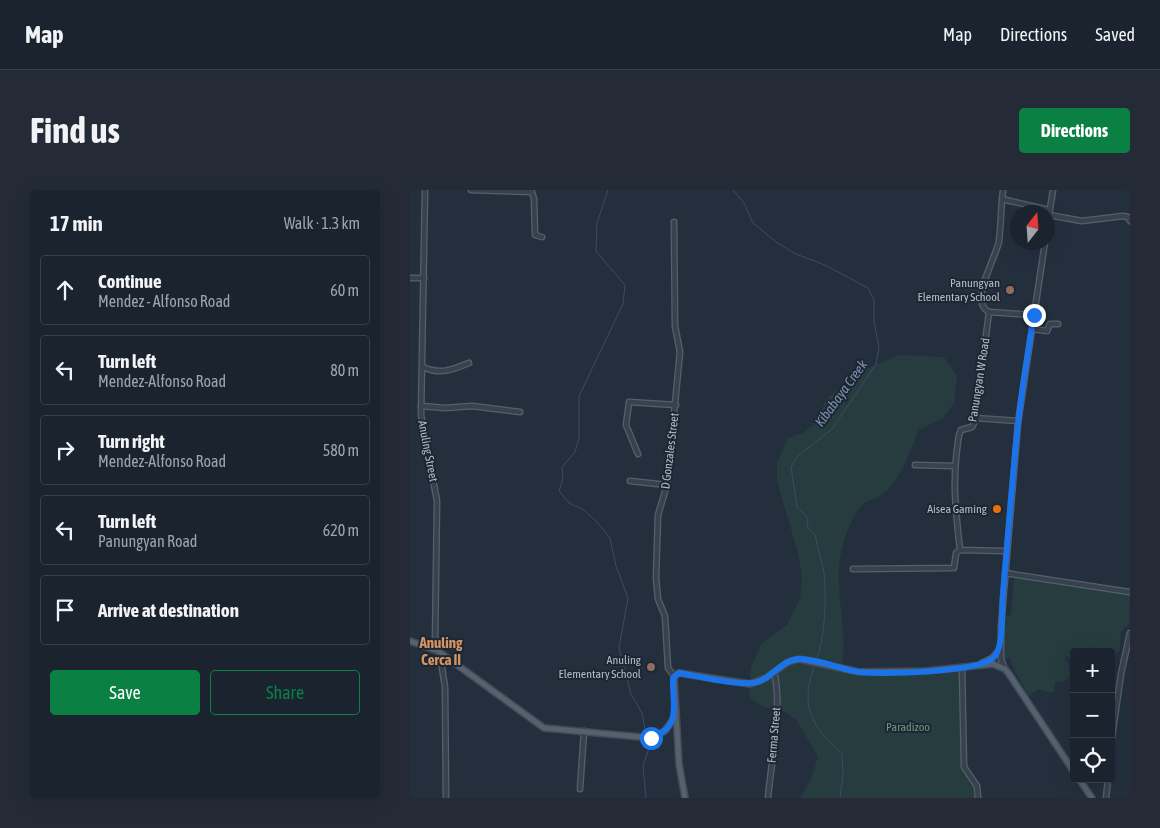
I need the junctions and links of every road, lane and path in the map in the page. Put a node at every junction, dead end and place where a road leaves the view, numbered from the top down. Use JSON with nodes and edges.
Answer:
{"nodes":[{"id":1,"x":425,"y":190,"type":"edge"},
{"id":2,"x":471,"y":190,"type":"edge"},
{"id":3,"x":1003,"y":190,"type":"edge"},
{"id":4,"x":1052,"y":190,"type":"edge"},
{"id":5,"x":1002,"y":199,"type":"junction"},
{"id":6,"x":1022,"y":205,"type":"edge"},
{"id":7,"x":1050,"y":205,"type":"edge"},
{"id":8,"x":1055,"y":214,"type":"edge"},
{"id":9,"x":674,"y":222,"type":"dead end"},
{"id":10,"x":1130,"y":222,"type":"edge"},
{"id":11,"x":542,"y":238,"type":"dead end"},
{"id":12,"x":1044,"y":250,"type":"edge"},
{"id":13,"x":410,"y":278,"type":"edge"},
{"id":14,"x":424,"y":278,"type":"junction"},
{"id":15,"x":989,"y":312,"type":"junction"},
{"id":16,"x":1034,"y":315,"type":"junction"},
{"id":17,"x":1058,"y":324,"type":"dead end"},
{"id":18,"x":1032,"y":329,"type":"junction"},
{"id":19,"x":470,"y":364,"type":"dead end"},
{"id":20,"x":423,"y":367,"type":"junction"},
{"id":21,"x":676,"y":405,"type":"junction"},
{"id":22,"x":421,"y":406,"type":"junction"},
{"id":23,"x":520,"y":412,"type":"dead end"},
{"id":24,"x":975,"y":418,"type":"junction"},
{"id":25,"x":1018,"y":421,"type":"junction"},
{"id":26,"x":638,"y":454,"type":"dead end"},
{"id":27,"x":915,"y":465,"type":"dead end"},
{"id":28,"x":954,"y":466,"type":"junction"},
{"id":29,"x":630,"y":481,"type":"dead end"},
{"id":30,"x":667,"y":485,"type":"junction"},
{"id":31,"x":960,"y":550,"type":"junction"},
{"id":32,"x":1007,"y":551,"type":"junction"},
{"id":33,"x":853,"y":569,"type":"dead end"},
{"id":34,"x":1005,"y":573,"type":"junction"},
{"id":35,"x":1130,"y":592,"type":"edge"},
{"id":36,"x":1130,"y":633,"type":"edge"},
{"id":37,"x":410,"y":641,"type":"edge"},
{"id":38,"x":1000,"y":649,"type":"junction"},
{"id":39,"x":438,"y":651,"type":"junction"},
{"id":40,"x":982,"y":664,"type":"junction"},
{"id":41,"x":962,"y":667,"type":"junction"},
{"id":42,"x":1005,"y":669,"type":"junction"},
{"id":43,"x":774,"y":672,"type":"junction"},
{"id":44,"x":674,"y":676,"type":"junction"},
{"id":45,"x":675,"y":716,"type":"junction"},
{"id":46,"x":584,"y":731,"type":"junction"},
{"id":47,"x":665,"y":731,"type":"junction"},
{"id":48,"x":678,"y":738,"type":"junction"},
{"id":49,"x":1112,"y":738,"type":"edge"},
{"id":50,"x":1070,"y":766,"type":"edge"},
{"id":51,"x":1082,"y":783,"type":"edge"},
{"id":52,"x":1108,"y":783,"type":"edge"},
{"id":53,"x":580,"y":790,"type":"dead end"},
{"id":54,"x":446,"y":798,"type":"edge"},
{"id":55,"x":685,"y":798,"type":"edge"},
{"id":56,"x":768,"y":798,"type":"edge"},
{"id":57,"x":978,"y":798,"type":"edge"},
{"id":58,"x":1092,"y":798,"type":"edge"},
{"id":59,"x":1106,"y":798,"type":"edge"}],
"edges":[{"from":1,"to":14,"type":"street","name":"Anuling Street"},
{"from":2,"to":11,"type":"street"},
{"from":3,"to":5,"type":"street","name":"Panungyan W Road"},
{"from":4,"to":7,"type":"street"},
{"from":5,"to":6,"type":"street"},
{"from":5,"to":15,"type":"street","name":"Panungyan W Road"},
{"from":8,"to":10,"type":"street"},
{"from":9,"to":21,"type":"street","name":"D Gonzales Street"},
{"from":12,"to":16,"type":"street"},
{"from":13,"to":14,"type":"street"},
{"from":14,"to":20,"type":"street","name":"Anuling Street"},
{"from":15,"to":16,"type":"street"},
{"from":15,"to":24,"type":"street","name":"Panungyan W Road"},
{"from":16,"to":18,"type":"street"},
{"from":17,"to":18,"type":"street"},
{"from":18,"to":25,"type":"street"},
{"from":19,"to":20,"type":"street"},
{"from":20,"to":22,"type":"street","name":"Anuling Street"},
{"from":21,"to":26,"type":"street"},
{"from":21,"to":30,"type":"street","name":"D Gonzales Street"},
{"from":22,"to":23,"type":"street"},
{"from":22,"to":39,"type":"street","name":"Anuling Street"},
{"from":24,"to":25,"type":"street"},
{"from":24,"to":28,"type":"street","name":"Panungyan W Road"},
{"from":25,"to":32,"type":"street"},
{"from":27,"to":28,"type":"street"},
{"from":28,"to":31,"type":"street","name":"Panungyan W Road"},
{"from":29,"to":30,"type":"street"},
{"from":30,"to":44,"type":"street","name":"D Gonzales Street"},
{"from":31,"to":32,"type":"street"},
{"from":31,"to":33,"type":"street"},
{"from":32,"to":34,"type":"street"},
{"from":34,"to":35,"type":"street"},
{"from":34,"to":38,"type":"street"},
{"from":36,"to":49,"type":"street"},
{"from":37,"to":39,"type":"main road"},
{"from":38,"to":40,"type":"street"},
{"from":38,"to":42,"type":"street"},
{"from":39,"to":46,"type":"main road"},
{"from":39,"to":54,"type":"street","name":"Anuling Street"},
{"from":40,"to":41,"type":"main road"},
{"from":40,"to":42,"type":"main road"},
{"from":41,"to":43,"type":"main road"},
{"from":41,"to":57,"type":"street"},
{"from":42,"to":50,"type":"main road"},
{"from":43,"to":44,"type":"main road"},
{"from":43,"to":56,"type":"street","name":"Ferma Street"},
{"from":44,"to":45,"type":"main road"},
{"from":45,"to":47,"type":"main road"},
{"from":45,"to":48,"type":"main road"},
{"from":46,"to":47,"type":"main road"},
{"from":46,"to":53,"type":"street"},
{"from":47,"to":48,"type":"main road"},
{"from":48,"to":55,"type":"main road"},
{"from":51,"to":58,"type":"main road"},
{"from":52,"to":59,"type":"street"}]}
